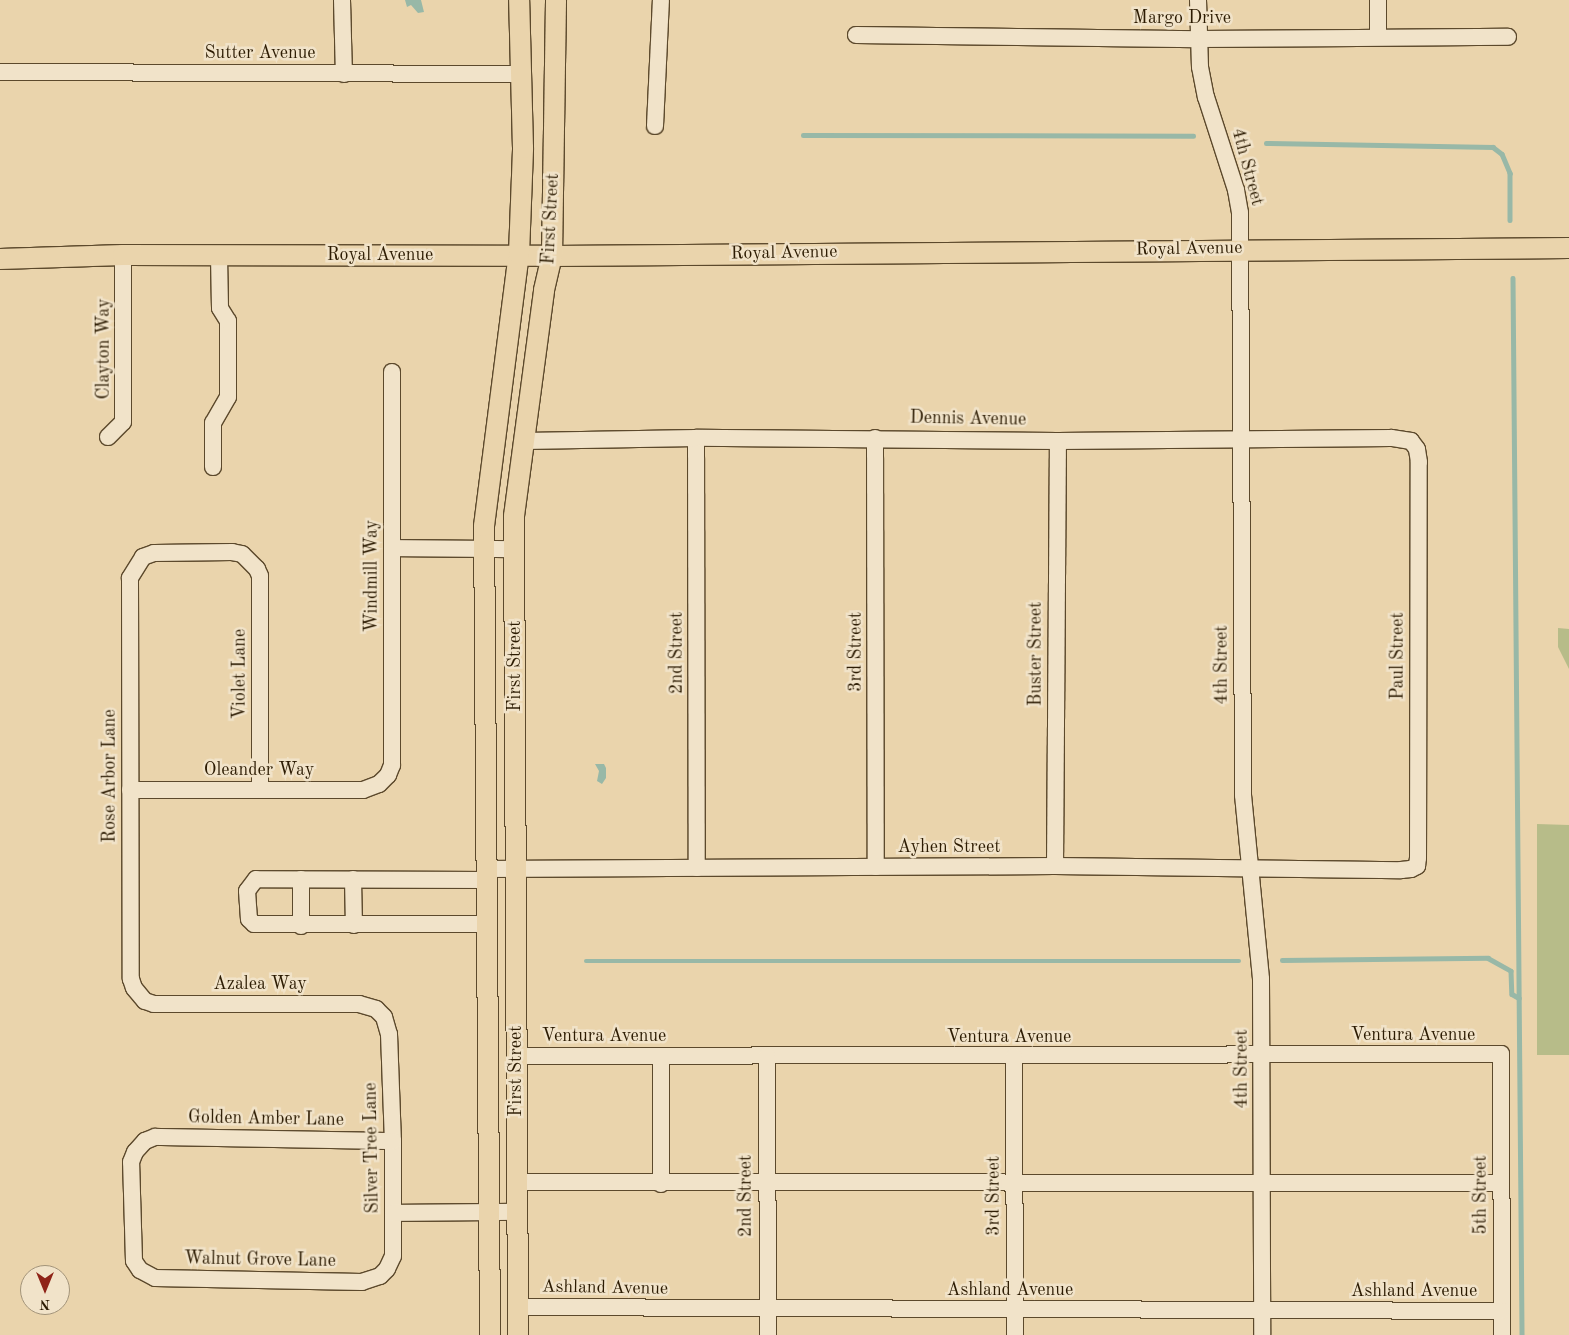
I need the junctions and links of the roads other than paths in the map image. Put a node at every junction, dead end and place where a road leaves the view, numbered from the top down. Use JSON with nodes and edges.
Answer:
{"nodes":[{"id":1,"x":342,"y":0,"type":"edge"},
{"id":2,"x":519,"y":0,"type":"edge"},
{"id":3,"x":556,"y":0,"type":"edge"},
{"id":4,"x":661,"y":0,"type":"edge"},
{"id":5,"x":1198,"y":0,"type":"edge"},
{"id":6,"x":1378,"y":0,"type":"edge"},
{"id":7,"x":856,"y":35,"type":"dead end"},
{"id":8,"x":1508,"y":36,"type":"dead end"},
{"id":9,"x":1378,"y":37,"type":"junction"},
{"id":10,"x":1199,"y":39,"type":"junction"},
{"id":11,"x":0,"y":72,"type":"edge"},
{"id":12,"x":344,"y":74,"type":"junction"},
{"id":13,"x":520,"y":74,"type":"junction"},
{"id":14,"x":655,"y":126,"type":"dead end"},
{"id":15,"x":1240,"y":248,"type":"junction"},
{"id":16,"x":1569,"y":248,"type":"edge"},
{"id":17,"x":519,"y":254,"type":"junction"},
{"id":18,"x":123,"y":255,"type":"junction"},
{"id":19,"x":219,"y":255,"type":"junction"},
{"id":20,"x":552,"y":256,"type":"junction"},
{"id":21,"x":0,"y":259,"type":"edge"},
{"id":22,"x":392,"y":372,"type":"dead end"},
{"id":23,"x":108,"y":437,"type":"dead end"},
{"id":24,"x":696,"y":438,"type":"junction"},
{"id":25,"x":875,"y":438,"type":"junction"},
{"id":26,"x":524,"y":441,"type":"junction"},
{"id":27,"x":1058,"y":441,"type":"junction"},
{"id":28,"x":1240,"y":441,"type":"junction"},
{"id":29,"x":1411,"y":441,"type":"joint"},
{"id":30,"x":213,"y":467,"type":"dead end"},
{"id":31,"x":392,"y":548,"type":"junction"},
{"id":32,"x":484,"y":549,"type":"junction"},
{"id":33,"x":514,"y":549,"type":"junction"},
{"id":34,"x":138,"y":562,"type":"joint"},
{"id":35,"x":385,"y":779,"type":"joint"},
{"id":36,"x":130,"y":790,"type":"junction"},
{"id":37,"x":260,"y":790,"type":"junction"},
{"id":38,"x":1055,"y":866,"type":"junction"},
{"id":39,"x":876,"y":867,"type":"junction"},
{"id":40,"x":697,"y":868,"type":"junction"},
{"id":41,"x":515,"y":869,"type":"junction"},
{"id":42,"x":1252,"y":869,"type":"junction"},
{"id":43,"x":1412,"y":869,"type":"joint"},
{"id":44,"x":487,"y":875,"type":"junction"},
{"id":45,"x":301,"y":879,"type":"junction"},
{"id":46,"x":353,"y":880,"type":"junction"},
{"id":47,"x":487,"y":924,"type":"junction"},
{"id":48,"x":354,"y":925,"type":"junction"},
{"id":49,"x":301,"y":926,"type":"junction"},
{"id":50,"x":136,"y":992,"type":"joint"},
{"id":51,"x":384,"y":1017,"type":"joint"},
{"id":52,"x":1501,"y":1054,"type":"joint"},
{"id":53,"x":516,"y":1056,"type":"junction"},
{"id":54,"x":662,"y":1056,"type":"junction"},
{"id":55,"x":767,"y":1056,"type":"junction"},
{"id":56,"x":1262,"y":1056,"type":"junction"},
{"id":57,"x":1014,"y":1057,"type":"junction"},
{"id":58,"x":393,"y":1141,"type":"junction"},
{"id":59,"x":517,"y":1182,"type":"junction"},
{"id":60,"x":1500,"y":1183,"type":"junction"},
{"id":61,"x":661,"y":1184,"type":"junction"},
{"id":62,"x":1013,"y":1184,"type":"junction"},
{"id":63,"x":1261,"y":1184,"type":"junction"},
{"id":64,"x":766,"y":1185,"type":"junction"},
{"id":65,"x":488,"y":1212,"type":"junction"},
{"id":66,"x":516,"y":1212,"type":"junction"},
{"id":67,"x":393,"y":1213,"type":"junction"},
{"id":68,"x":140,"y":1270,"type":"joint"},
{"id":69,"x":380,"y":1276,"type":"joint"},
{"id":70,"x":517,"y":1307,"type":"junction"},
{"id":71,"x":768,"y":1309,"type":"junction"},
{"id":72,"x":1015,"y":1310,"type":"junction"},
{"id":73,"x":1502,"y":1311,"type":"junction"},
{"id":74,"x":1262,"y":1312,"type":"junction"},
{"id":75,"x":490,"y":1335,"type":"edge"},
{"id":76,"x":518,"y":1335,"type":"edge"},
{"id":77,"x":768,"y":1335,"type":"edge"},
{"id":78,"x":1015,"y":1335,"type":"edge"},
{"id":79,"x":1262,"y":1335,"type":"edge"},
{"id":80,"x":1502,"y":1335,"type":"edge"}],
"edges":[{"from":1,"to":12,"type":"street"},
{"from":2,"to":13,"type":"main road","name":"First Street"},
{"from":3,"to":20,"type":"main road","name":"First Street"},
{"from":4,"to":14,"type":"street"},
{"from":5,"to":10,"type":"street","name":"4th Street"},
{"from":6,"to":9,"type":"street"},
{"from":7,"to":10,"type":"street","name":"Margo Drive"},
{"from":8,"to":9,"type":"street","name":"Margo Drive"},
{"from":9,"to":10,"type":"street","name":"Margo Drive"},
{"from":10,"to":15,"type":"street","name":"4th Street"},
{"from":11,"to":12,"type":"street","name":"Sutter Avenue"},
{"from":12,"to":13,"type":"street","name":"Sutter Avenue"},
{"from":13,"to":17,"type":"main road","name":"First Street"},
{"from":15,"to":16,"type":"main road","name":"Royal Avenue"},
{"from":15,"to":20,"type":"main road","name":"Royal Avenue"},
{"from":15,"to":28,"type":"street","name":"4th Street"},
{"from":17,"to":19,"type":"main road","name":"Royal Avenue"},
{"from":17,"to":20,"type":"main road","name":"Royal Avenue"},
{"from":17,"to":32,"type":"main road","name":"First Street"},
{"from":18,"to":19,"type":"main road","name":"Royal Avenue"},
{"from":18,"to":21,"type":"main road","name":"Royal Avenue"},
{"from":18,"to":23,"type":"street","name":"Clayton Way"},
{"from":19,"to":30,"type":"street"},
{"from":20,"to":26,"type":"main road","name":"First Street"},
{"from":22,"to":31,"type":"street","name":"Windmill Way"},
{"from":24,"to":25,"type":"street","name":"Dennis Avenue"},
{"from":24,"to":26,"type":"street","name":"Dennis Avenue"},
{"from":24,"to":40,"type":"street","name":"2nd Street"},
{"from":25,"to":27,"type":"street","name":"Dennis Avenue"},
{"from":25,"to":39,"type":"street","name":"3rd Street"},
{"from":26,"to":33,"type":"main road","name":"First Street"},
{"from":27,"to":28,"type":"street","name":"Dennis Avenue"},
{"from":27,"to":38,"type":"street","name":"Buster Street"},
{"from":28,"to":29,"type":"street","name":"Dennis Avenue"},
{"from":28,"to":42,"type":"street","name":"4th Street"},
{"from":29,"to":43,"type":"street","name":"Paul Street"},
{"from":31,"to":32,"type":"street"},
{"from":31,"to":35,"type":"street","name":"Windmill Way"},
{"from":32,"to":33,"type":"street"},
{"from":32,"to":44,"type":"main road","name":"First Street"},
{"from":33,"to":41,"type":"main road","name":"First Street"},
{"from":34,"to":36,"type":"street","name":"Rose Arbor Lane"},
{"from":34,"to":37,"type":"street","name":"Violet Lane"},
{"from":35,"to":37,"type":"street","name":"Oleander Way"},
{"from":36,"to":37,"type":"street","name":"Oleander Way"},
{"from":36,"to":50,"type":"street","name":"Rose Arbor Lane"},
{"from":38,"to":39,"type":"street","name":"Ayhen Street"},
{"from":38,"to":42,"type":"street","name":"Ayhen Street"},
{"from":39,"to":40,"type":"street","name":"Ayhen Street"},
{"from":40,"to":41,"type":"street","name":"Ayhen Street"},
{"from":41,"to":44,"type":"street","name":"Ayhen Street"},
{"from":41,"to":53,"type":"main road","name":"First Street"},
{"from":42,"to":43,"type":"street","name":"Ayhen Street"},
{"from":42,"to":56,"type":"street","name":"4th Street"},
{"from":44,"to":46,"type":"street","name":"Ayhen Street"},
{"from":44,"to":47,"type":"main road","name":"First Street"},
{"from":45,"to":46,"type":"street","name":"Ayhen Street"},
{"from":45,"to":49,"type":"street"},
{"from":45,"to":49,"type":"street","name":"Ayhen Street"},
{"from":46,"to":48,"type":"street"},
{"from":47,"to":48,"type":"street"},
{"from":47,"to":65,"type":"main road","name":"First Street"},
{"from":48,"to":49,"type":"street"},
{"from":50,"to":51,"type":"street","name":"Azalea Way"},
{"from":51,"to":58,"type":"street","name":"Silver Tree Lane"},
{"from":52,"to":56,"type":"street","name":"Ventura Avenue"},
{"from":52,"to":60,"type":"street","name":"5th Street"},
{"from":53,"to":54,"type":"street","name":"Ventura Avenue"},
{"from":53,"to":59,"type":"main road","name":"First Street"},
{"from":54,"to":55,"type":"street","name":"Ventura Avenue"},
{"from":54,"to":61,"type":"street"},
{"from":55,"to":57,"type":"street","name":"Ventura Avenue"},
{"from":55,"to":64,"type":"street","name":"2nd Street"},
{"from":56,"to":57,"type":"street","name":"Ventura Avenue"},
{"from":56,"to":63,"type":"street","name":"4th Street"},
{"from":57,"to":62,"type":"street","name":"3rd Street"},
{"from":58,"to":67,"type":"street","name":"Silver Tree Lane"},
{"from":58,"to":68,"type":"street","name":"Golden Amber Lane"},
{"from":59,"to":61,"type":"street"},
{"from":59,"to":66,"type":"main road","name":"First Street"},
{"from":60,"to":63,"type":"street"},
{"from":60,"to":73,"type":"street","name":"5th Street"},
{"from":61,"to":64,"type":"street"},
{"from":62,"to":63,"type":"street"},
{"from":62,"to":64,"type":"street"},
{"from":62,"to":72,"type":"street","name":"3rd Street"},
{"from":63,"to":74,"type":"street","name":"4th Street"},
{"from":64,"to":71,"type":"street","name":"2nd Street"},
{"from":65,"to":66,"type":"street"},
{"from":65,"to":67,"type":"street"},
{"from":65,"to":75,"type":"main road","name":"First Street"},
{"from":66,"to":70,"type":"main road","name":"First Street"},
{"from":67,"to":69,"type":"street","name":"Silver Tree Lane"},
{"from":68,"to":69,"type":"street","name":"Walnut Grove Lane"},
{"from":70,"to":71,"type":"street","name":"Ashland Avenue"},
{"from":70,"to":76,"type":"main road","name":"First Street"},
{"from":71,"to":72,"type":"street","name":"Ashland Avenue"},
{"from":71,"to":77,"type":"street","name":"2nd Street"},
{"from":72,"to":74,"type":"street","name":"Ashland Avenue"},
{"from":72,"to":78,"type":"street","name":"3rd Street"},
{"from":73,"to":74,"type":"street","name":"Ashland Avenue"},
{"from":73,"to":80,"type":"street","name":"5th Street"},
{"from":74,"to":79,"type":"street","name":"4th Street"}]}
